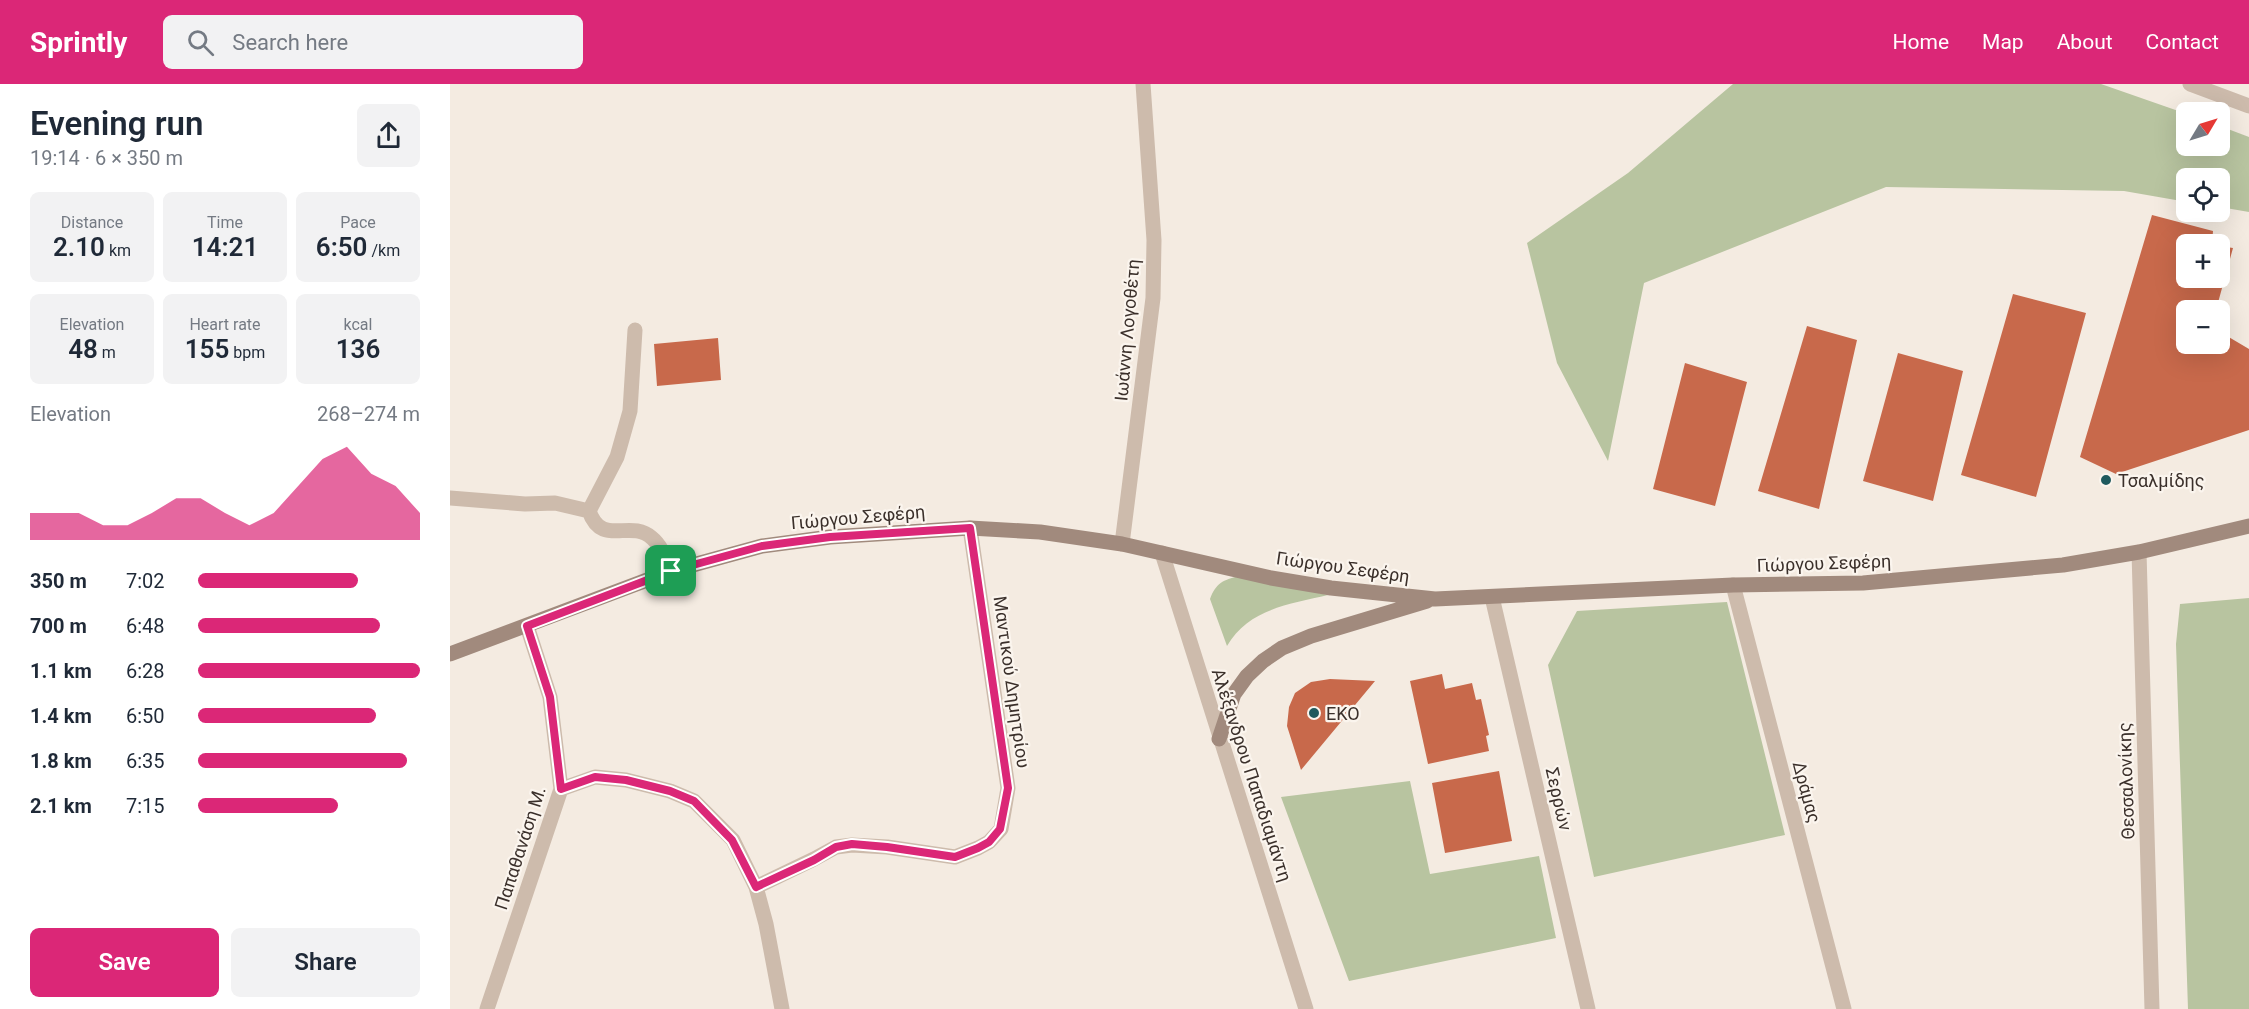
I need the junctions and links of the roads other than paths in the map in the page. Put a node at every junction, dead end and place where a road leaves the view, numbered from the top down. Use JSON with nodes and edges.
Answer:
{"nodes":[{"id":1,"x":1143,"y":84,"type":"edge"},
{"id":2,"x":2190,"y":84,"type":"edge"},
{"id":3,"x":2249,"y":106,"type":"edge"},
{"id":4,"x":635,"y":330,"type":"dead end"},
{"id":5,"x":450,"y":498,"type":"edge"},
{"id":6,"x":589,"y":511,"type":"junction"},
{"id":7,"x":2249,"y":526,"type":"edge"},
{"id":8,"x":970,"y":528,"type":"junction"},
{"id":9,"x":1122,"y":544,"type":"junction"},
{"id":10,"x":2139,"y":552,"type":"junction"},
{"id":11,"x":1162,"y":553,"type":"junction"},
{"id":12,"x":671,"y":571,"type":"junction"},
{"id":13,"x":1733,"y":585,"type":"junction"},
{"id":14,"x":1492,"y":597,"type":"junction"},
{"id":15,"x":1435,"y":599,"type":"junction"},
{"id":16,"x":527,"y":626,"type":"junction"},
{"id":17,"x":450,"y":654,"type":"edge"},
{"id":18,"x":1219,"y":739,"type":"junction"},
{"id":19,"x":561,"y":789,"type":"junction"},
{"id":20,"x":756,"y":887,"type":"junction"},
{"id":21,"x":487,"y":1009,"type":"edge"},
{"id":22,"x":782,"y":1009,"type":"edge"},
{"id":23,"x":1306,"y":1009,"type":"edge"},
{"id":24,"x":1588,"y":1009,"type":"edge"},
{"id":25,"x":1844,"y":1009,"type":"edge"},
{"id":26,"x":2152,"y":1009,"type":"edge"}],
"edges":[{"from":1,"to":9,"type":"street","name":"Ιωάννη Λογοθέτη"},
{"from":2,"to":3,"type":"street"},
{"from":4,"to":6,"type":"street"},
{"from":5,"to":6,"type":"street"},
{"from":6,"to":12,"type":"street"},
{"from":7,"to":10,"type":"main road","name":"Γιώργου Σεφέρη"},
{"from":8,"to":9,"type":"main road","name":"Γιώργου Σεφέρη"},
{"from":8,"to":12,"type":"main road","name":"Γιώργου Σεφέρη"},
{"from":8,"to":20,"type":"street","name":"Μαντικού Δημητρίου"},
{"from":9,"to":11,"type":"main road","name":"Γιώργου Σεφέρη"},
{"from":10,"to":13,"type":"main road","name":"Γιώργου Σεφέρη"},
{"from":10,"to":26,"type":"street","name":"Θεσσαλονίκης"},
{"from":11,"to":15,"type":"main road","name":"Γιώργου Σεφέρη"},
{"from":11,"to":18,"type":"street","name":"Αλέξανδρου Παπαδιαμάντη"},
{"from":12,"to":16,"type":"main road","name":"Γιώργου Σεφέρη"},
{"from":13,"to":14,"type":"main road","name":"Γιώργου Σεφέρη"},
{"from":13,"to":25,"type":"street","name":"Δράμας"},
{"from":14,"to":15,"type":"main road","name":"Γιώργου Σεφέρη"},
{"from":14,"to":24,"type":"street","name":"Σερρών"},
{"from":15,"to":18,"type":"main road"},
{"from":16,"to":17,"type":"main road","name":"Γιώργου Σεφέρη"},
{"from":16,"to":19,"type":"street","name":"Παπαθανάση Μ."},
{"from":18,"to":23,"type":"street","name":"Αλέξανδρου Παπαδιαμάντη"},
{"from":19,"to":20,"type":"street"},
{"from":19,"to":21,"type":"street","name":"Παπαθανάση Μ."},
{"from":20,"to":22,"type":"street"}]}
